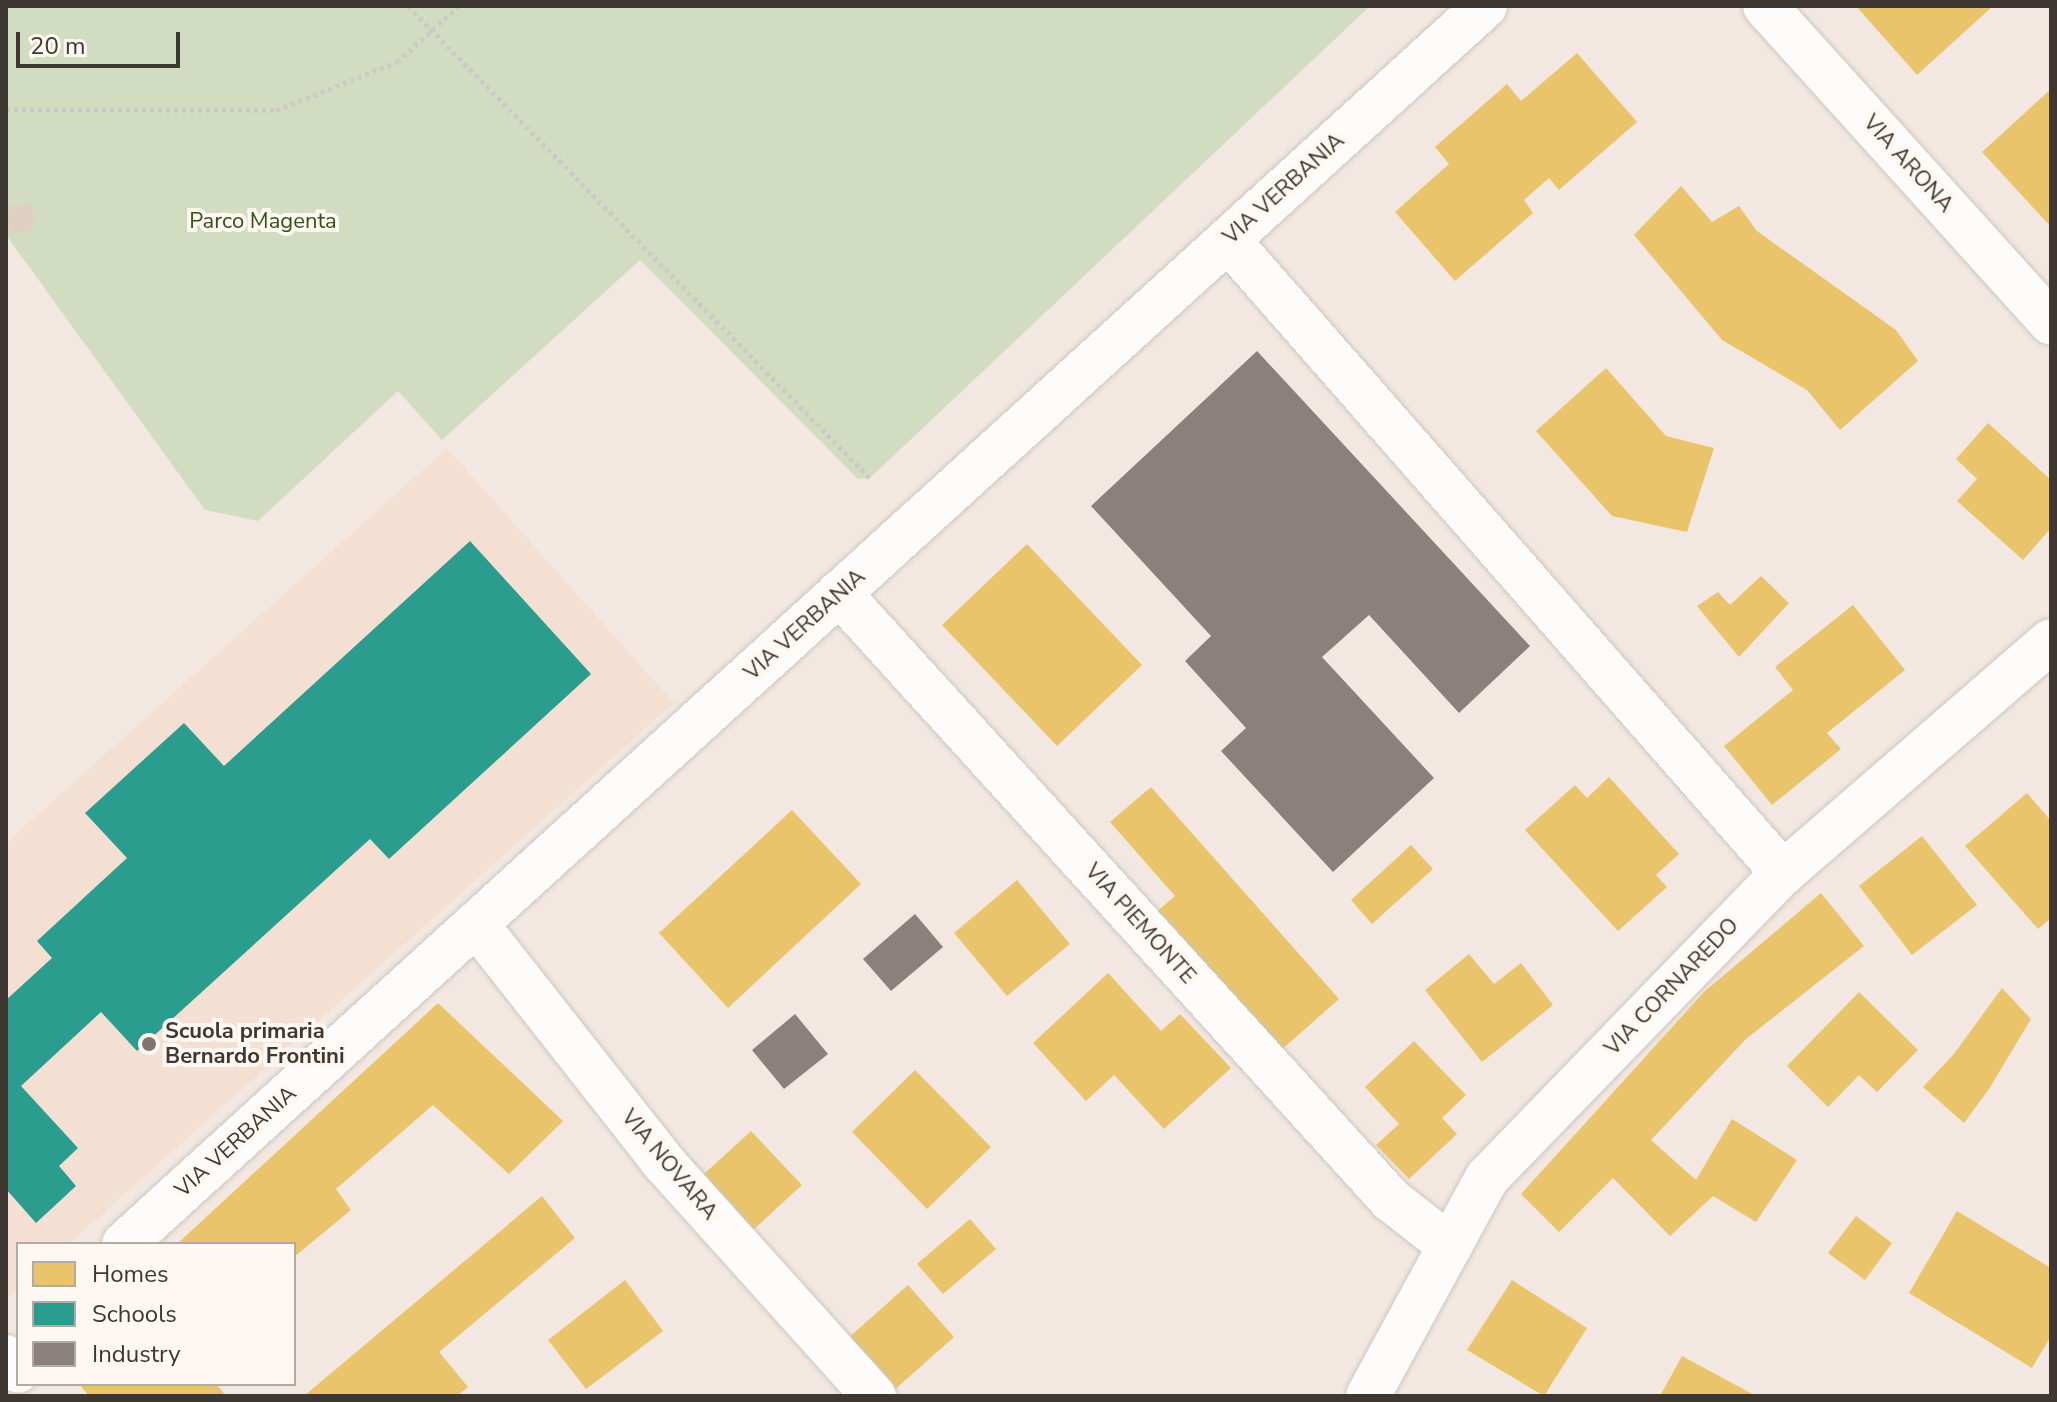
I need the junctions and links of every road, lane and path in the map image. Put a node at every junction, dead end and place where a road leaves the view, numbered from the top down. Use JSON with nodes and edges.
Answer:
{"nodes":[{"id":1,"x":408,"y":6,"type":"edge"},
{"id":2,"x":459,"y":6,"type":"edge"},
{"id":3,"x":1485,"y":6,"type":"edge"},
{"id":4,"x":1765,"y":6,"type":"edge"},
{"id":5,"x":433,"y":31,"type":"junction"},
{"id":6,"x":6,"y":109,"type":"edge"},
{"id":7,"x":1228,"y":240,"type":"junction"},
{"id":8,"x":2051,"y":323,"type":"edge"},
{"id":9,"x":870,"y":478,"type":"dead end"},
{"id":10,"x":839,"y":593,"type":"junction"},
{"id":11,"x":2051,"y":641,"type":"edge"},
{"id":12,"x":1783,"y":873,"type":"junction"},
{"id":13,"x":476,"y":924,"type":"junction"},
{"id":14,"x":126,"y":1242,"type":"edge"},
{"id":15,"x":1450,"y":1246,"type":"junction"},
{"id":16,"x":874,"y":1396,"type":"edge"},
{"id":17,"x":1368,"y":1396,"type":"edge"}],
"edges":[{"from":1,"to":5,"type":"path"},
{"from":2,"to":5,"type":"path"},
{"from":3,"to":7,"type":"street","name":"VIA VERBANIA"},
{"from":4,"to":8,"type":"street","name":"VIA ARONA"},
{"from":5,"to":6,"type":"path"},
{"from":5,"to":9,"type":"path"},
{"from":7,"to":10,"type":"street","name":"VIA VERBANIA"},
{"from":7,"to":12,"type":"street"},
{"from":10,"to":13,"type":"street","name":"VIA VERBANIA"},
{"from":10,"to":15,"type":"street","name":"VIA PIEMONTE"},
{"from":11,"to":12,"type":"street","name":"VIA CORNAREDO"},
{"from":12,"to":15,"type":"street","name":"VIA CORNAREDO"},
{"from":13,"to":14,"type":"street","name":"VIA VERBANIA"},
{"from":13,"to":16,"type":"street","name":"VIA NOVARA"},
{"from":15,"to":17,"type":"street","name":"VIA CORNAREDO"}]}
